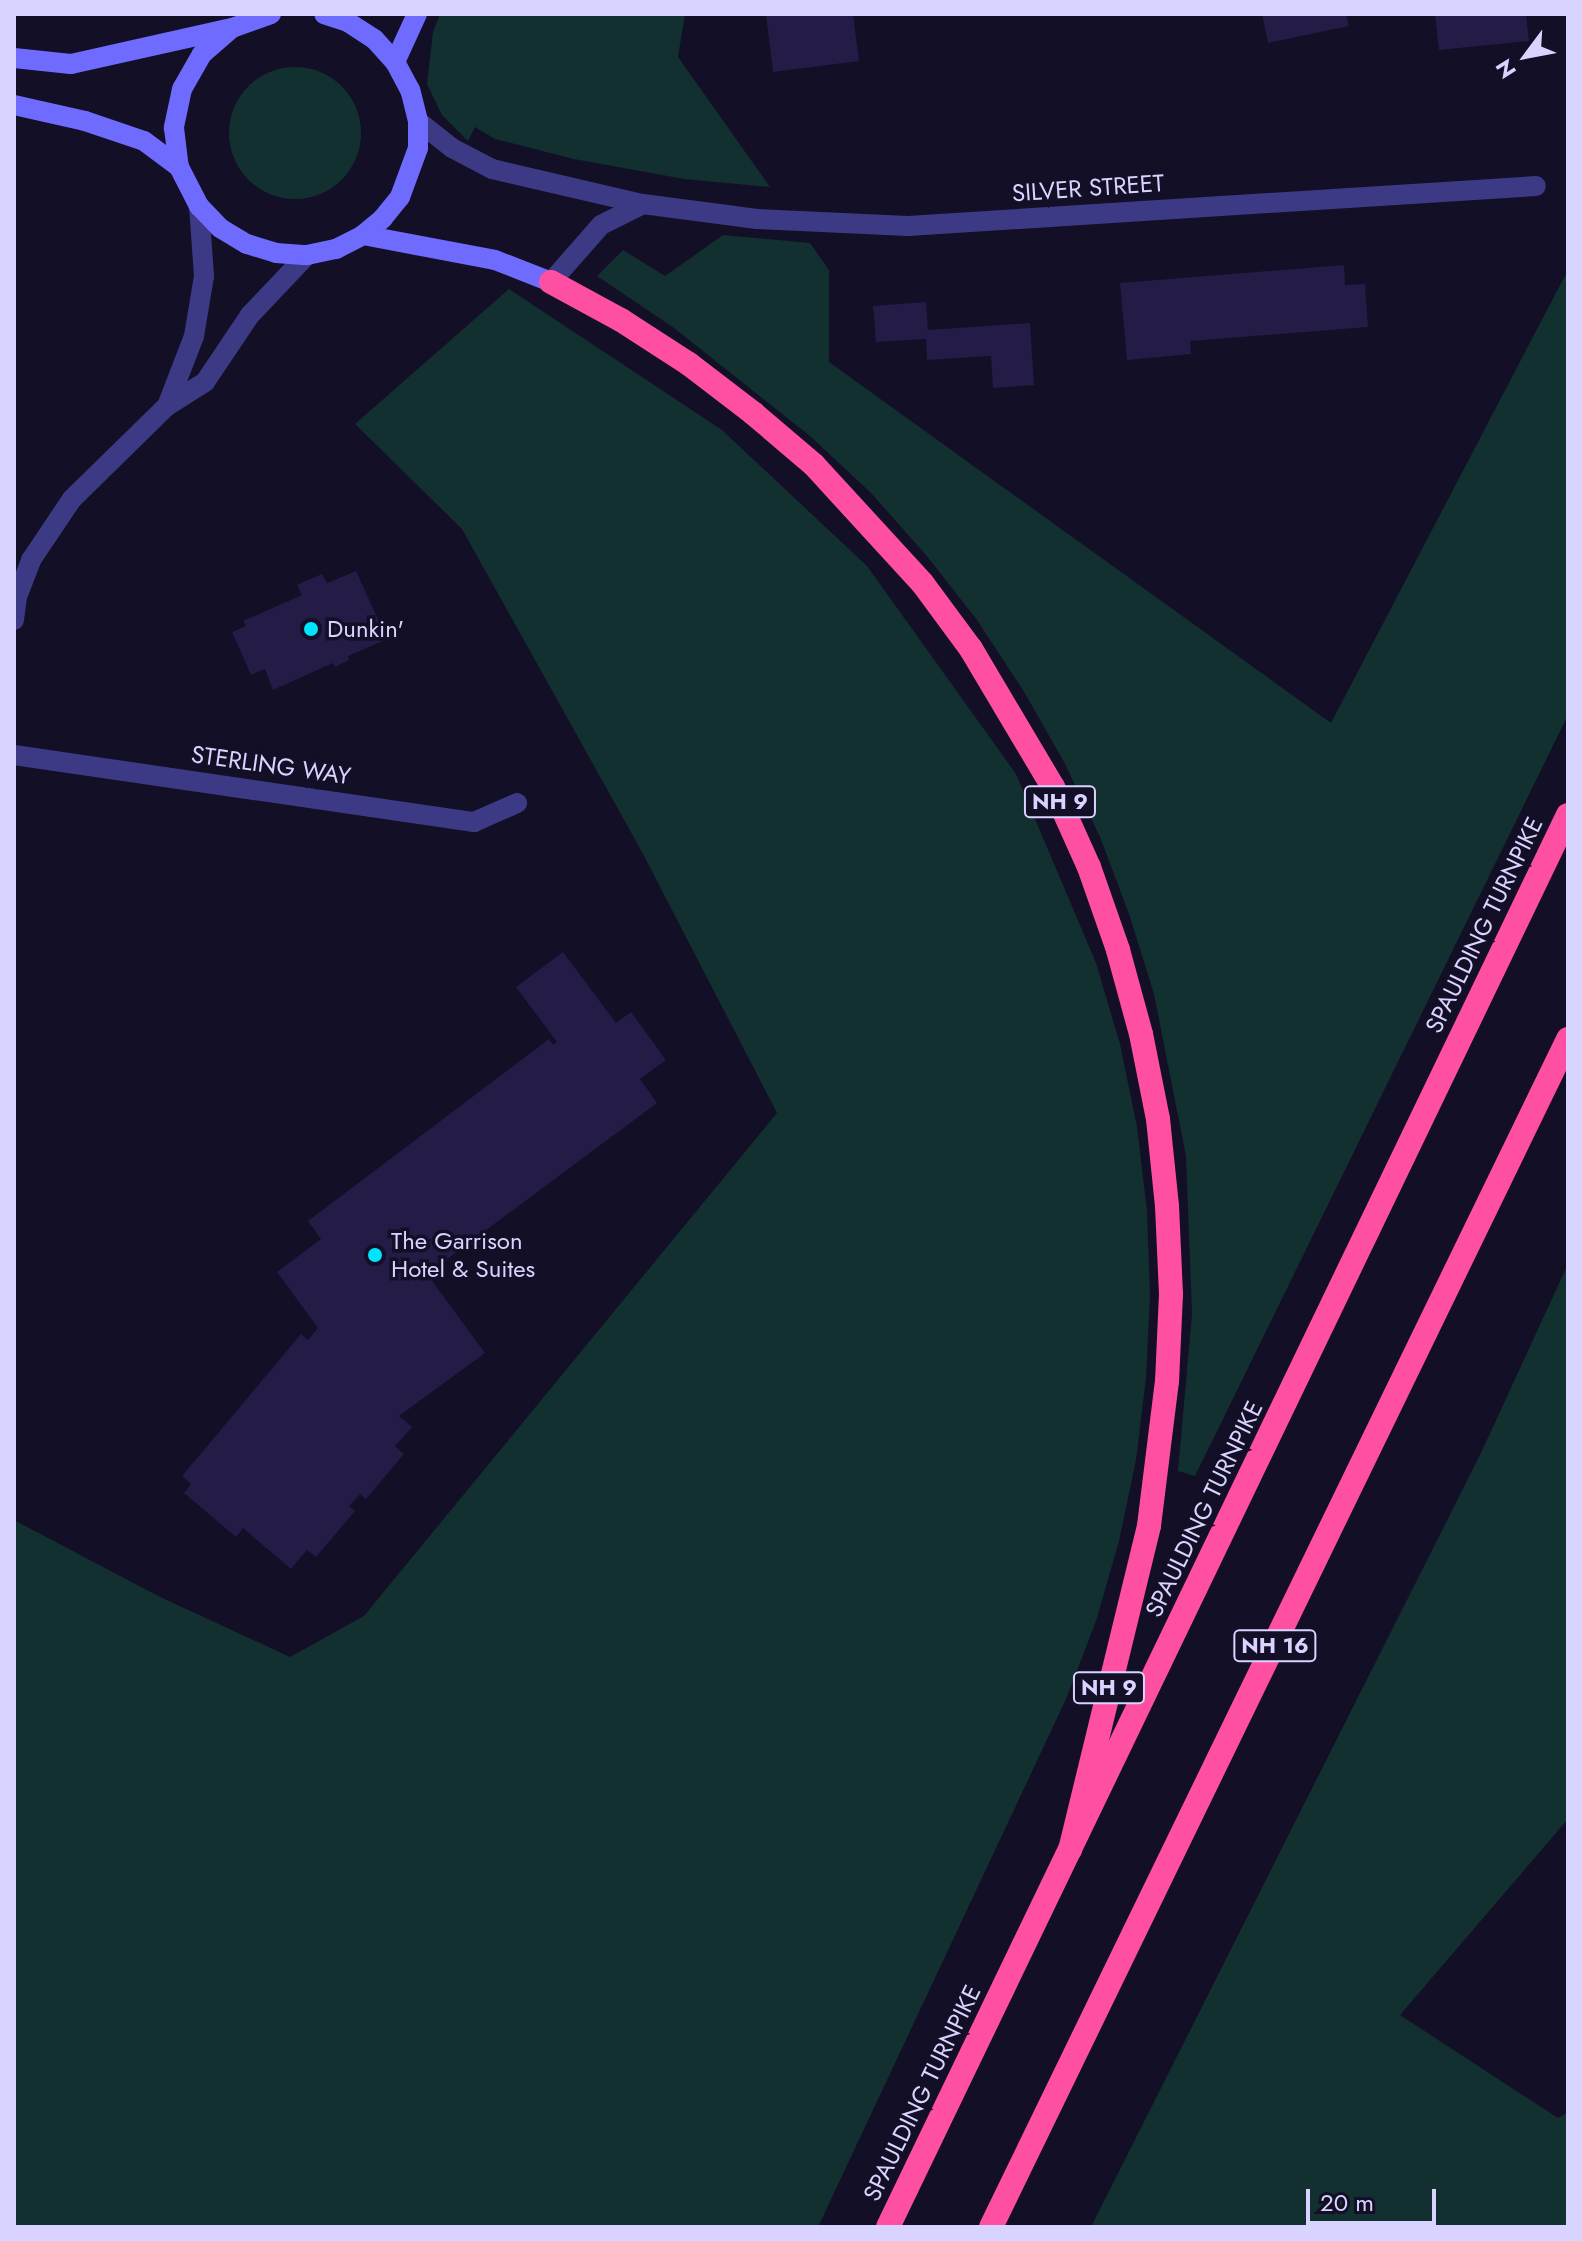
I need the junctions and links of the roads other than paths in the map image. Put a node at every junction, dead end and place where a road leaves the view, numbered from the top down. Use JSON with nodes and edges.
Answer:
{"nodes":[{"id":1,"x":324,"y":14,"type":"edge"},
{"id":2,"x":417,"y":14,"type":"edge"},
{"id":3,"x":263,"y":15,"type":"edge"},
{"id":4,"x":232,"y":28,"type":"junction"},
{"id":5,"x":14,"y":58,"type":"edge"},
{"id":6,"x":395,"y":62,"type":"junction"},
{"id":7,"x":14,"y":105,"type":"edge"},
{"id":8,"x":418,"y":121,"type":"junction"},
{"id":9,"x":179,"y":167,"type":"junction"},
{"id":10,"x":1536,"y":186,"type":"dead end"},
{"id":11,"x":643,"y":204,"type":"junction"},
{"id":12,"x":199,"y":206,"type":"junction"},
{"id":13,"x":363,"y":235,"type":"junction"},
{"id":14,"x":307,"y":255,"type":"junction"},
{"id":15,"x":551,"y":282,"type":"junction"},
{"id":16,"x":167,"y":406,"type":"junction"},
{"id":17,"x":14,"y":620,"type":"edge"},
{"id":18,"x":14,"y":755,"type":"edge"},
{"id":19,"x":517,"y":803,"type":"dead end"},
{"id":20,"x":1568,"y":815,"type":"edge"},
{"id":21,"x":1568,"y":1039,"type":"edge"},
{"id":22,"x":1070,"y":1850,"type":"junction"},
{"id":23,"x":888,"y":2227,"type":"edge"},
{"id":24,"x":991,"y":2227,"type":"edge"}],
"edges":[{"from":1,"to":6,"type":"main road"},
{"from":2,"to":6,"type":"main road"},
{"from":3,"to":4,"type":"main road"},
{"from":4,"to":5,"type":"main road"},
{"from":4,"to":9,"type":"main road"},
{"from":6,"to":8,"type":"main road"},
{"from":7,"to":9,"type":"main road"},
{"from":8,"to":11,"type":"street","name":"SILVER STREET"},
{"from":8,"to":13,"type":"main road"},
{"from":9,"to":12,"type":"main road"},
{"from":10,"to":11,"type":"street","name":"SILVER STREET"},
{"from":11,"to":15,"type":"street"},
{"from":12,"to":14,"type":"main road"},
{"from":12,"to":16,"type":"street"},
{"from":13,"to":14,"type":"main road"},
{"from":13,"to":15,"type":"main road","number":"NH 9"},
{"from":14,"to":16,"type":"street"},
{"from":15,"to":22,"type":"highway","number":"NH 9"},
{"from":16,"to":17,"type":"street"},
{"from":18,"to":19,"type":"street","name":"STERLING WAY"},
{"from":20,"to":22,"type":"highway","name":"SPAULDING TURNPIKE"},
{"from":21,"to":24,"type":"highway","number":"NH 16"},
{"from":22,"to":23,"type":"highway","name":"SPAULDING TURNPIKE"}]}
